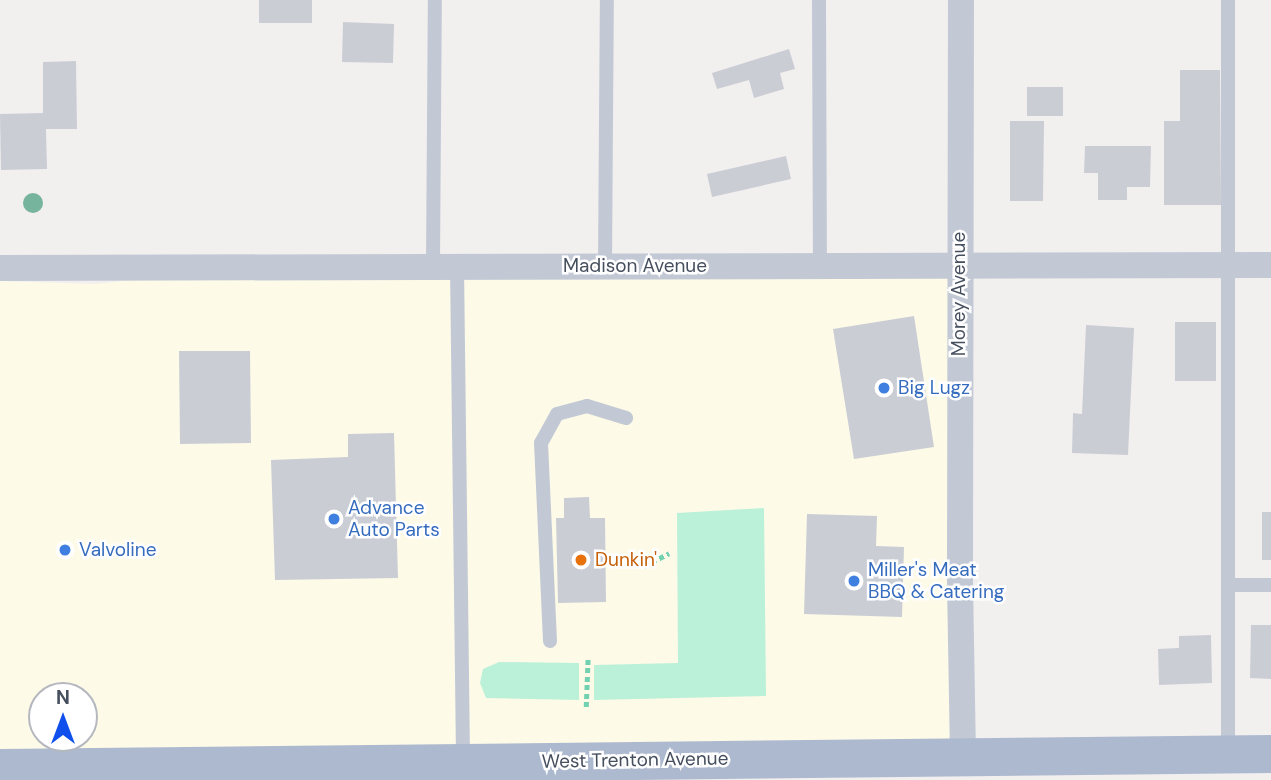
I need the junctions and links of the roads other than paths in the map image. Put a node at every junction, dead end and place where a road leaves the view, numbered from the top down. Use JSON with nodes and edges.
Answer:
{"nodes":[{"id":1,"x":435,"y":0,"type":"edge"},
{"id":2,"x":607,"y":0,"type":"edge"},
{"id":3,"x":819,"y":0,"type":"edge"},
{"id":4,"x":961,"y":0,"type":"edge"},
{"id":5,"x":1228,"y":0,"type":"edge"},
{"id":6,"x":1229,"y":265,"type":"junction"},
{"id":7,"x":1271,"y":265,"type":"edge"},
{"id":8,"x":445,"y":266,"type":"junction"},
{"id":9,"x":604,"y":266,"type":"junction"},
{"id":10,"x":820,"y":266,"type":"junction"},
{"id":11,"x":959,"y":266,"type":"junction"},
{"id":12,"x":0,"y":268,"type":"edge"},
{"id":13,"x":626,"y":418,"type":"dead end"},
{"id":14,"x":1229,"y":585,"type":"junction"},
{"id":15,"x":1271,"y":585,"type":"edge"},
{"id":16,"x":550,"y":640,"type":"dead end"},
{"id":17,"x":1228,"y":754,"type":"junction"},
{"id":18,"x":1271,"y":754,"type":"edge"},
{"id":19,"x":963,"y":756,"type":"junction"},
{"id":20,"x":463,"y":762,"type":"junction"},
{"id":21,"x":0,"y":768,"type":"edge"}],
"edges":[{"from":1,"to":8,"type":"lane"},
{"from":2,"to":9,"type":"lane"},
{"from":3,"to":10,"type":"lane"},
{"from":4,"to":11,"type":"street","name":"Morey Avenue"},
{"from":5,"to":6,"type":"lane"},
{"from":6,"to":7,"type":"street","name":"Madison Avenue"},
{"from":6,"to":11,"type":"street","name":"Madison Avenue"},
{"from":6,"to":14,"type":"lane"},
{"from":8,"to":9,"type":"street","name":"Madison Avenue"},
{"from":8,"to":12,"type":"street","name":"Madison Avenue"},
{"from":8,"to":20,"type":"lane"},
{"from":9,"to":10,"type":"street","name":"Madison Avenue"},
{"from":10,"to":11,"type":"street","name":"Madison Avenue"},
{"from":11,"to":19,"type":"street","name":"Morey Avenue"},
{"from":13,"to":16,"type":"lane"},
{"from":14,"to":15,"type":"lane"},
{"from":14,"to":17,"type":"lane"},
{"from":17,"to":18,"type":"main road","name":"West Trenton Avenue"},
{"from":17,"to":19,"type":"main road","name":"West Trenton Avenue"},
{"from":19,"to":20,"type":"main road","name":"West Trenton Avenue"},
{"from":20,"to":21,"type":"main road","name":"West Trenton Avenue"}]}
